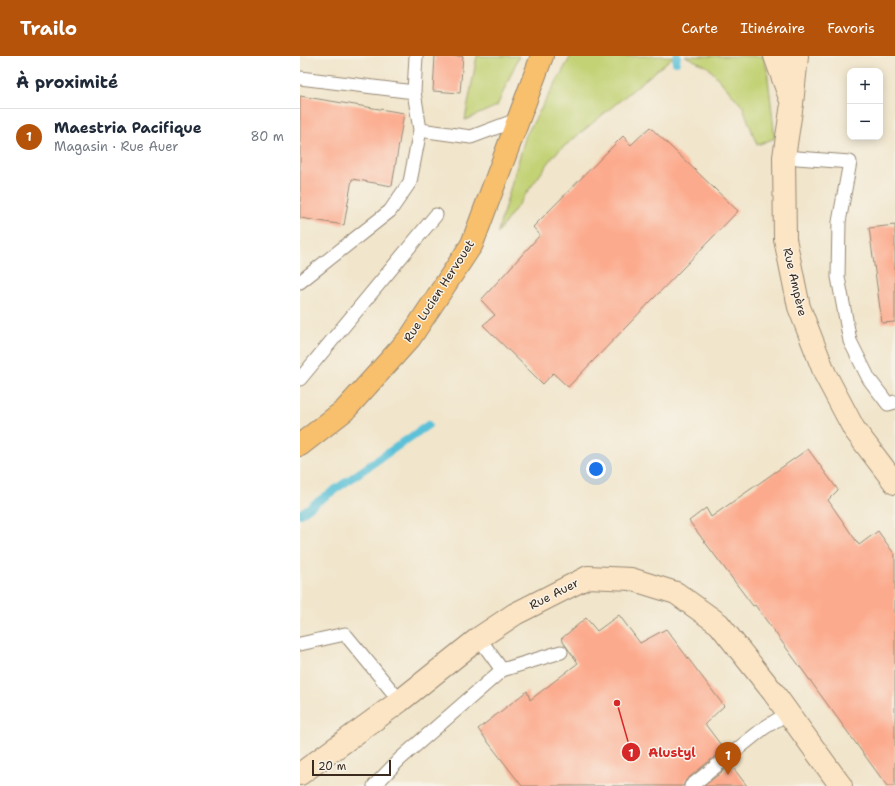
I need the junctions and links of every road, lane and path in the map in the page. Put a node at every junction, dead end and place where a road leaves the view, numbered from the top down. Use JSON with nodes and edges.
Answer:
{"nodes":[{"id":1,"x":416,"y":56,"type":"edge"},
{"id":2,"x":542,"y":56,"type":"edge"},
{"id":3,"x":775,"y":56,"type":"edge"},
{"id":4,"x":796,"y":56,"type":"edge"},
{"id":5,"x":300,"y":78,"type":"edge"},
{"id":6,"x":414,"y":92,"type":"junction"},
{"id":7,"x":792,"y":104,"type":"junction"},
{"id":8,"x":519,"y":120,"type":"junction"},
{"id":9,"x":420,"y":130,"type":"junction"},
{"id":10,"x":784,"y":157,"type":"junction"},
{"id":11,"x":436,"y":215,"type":"dead end"},
{"id":12,"x":300,"y":282,"type":"edge"},
{"id":13,"x":300,"y":379,"type":"edge"},
{"id":14,"x":895,"y":402,"type":"edge"},
{"id":15,"x":300,"y":445,"type":"edge"},
{"id":16,"x":895,"y":483,"type":"edge"},
{"id":17,"x":479,"y":638,"type":"junction"},
{"id":18,"x":300,"y":644,"type":"edge"},
{"id":19,"x":561,"y":652,"type":"dead end"},
{"id":20,"x":502,"y":670,"type":"junction"},
{"id":21,"x":400,"y":701,"type":"junction"},
{"id":22,"x":788,"y":713,"type":"junction"},
{"id":23,"x":300,"y":774,"type":"edge"},
{"id":24,"x":374,"y":786,"type":"edge"},
{"id":25,"x":691,"y":786,"type":"edge"},
{"id":26,"x":841,"y":786,"type":"edge"}],
"edges":[{"from":1,"to":6,"type":"lane"},
{"from":2,"to":8,"type":"main road","name":"Rue Lucien Hervouet"},
{"from":3,"to":7,"type":"street","name":"Rue Ampère"},
{"from":4,"to":7,"type":"street","name":"Rue Ampère"},
{"from":5,"to":6,"type":"lane"},
{"from":6,"to":9,"type":"lane"},
{"from":7,"to":10,"type":"street","name":"Rue Ampère"},
{"from":8,"to":9,"type":"lane"},
{"from":8,"to":15,"type":"main road","name":"Rue Lucien Hervouet"},
{"from":9,"to":12,"type":"lane"},
{"from":10,"to":14,"type":"lane"},
{"from":10,"to":16,"type":"street","name":"Rue Ampère"},
{"from":11,"to":13,"type":"lane"},
{"from":17,"to":20,"type":"lane"},
{"from":17,"to":21,"type":"street","name":"Rue Auer"},
{"from":17,"to":22,"type":"street","name":"Rue Auer"},
{"from":18,"to":21,"type":"lane"},
{"from":19,"to":20,"type":"lane"},
{"from":20,"to":24,"type":"lane"},
{"from":21,"to":23,"type":"street","name":"Rue Auer"},
{"from":22,"to":25,"type":"lane"},
{"from":22,"to":26,"type":"street","name":"Rue Auer"}]}
